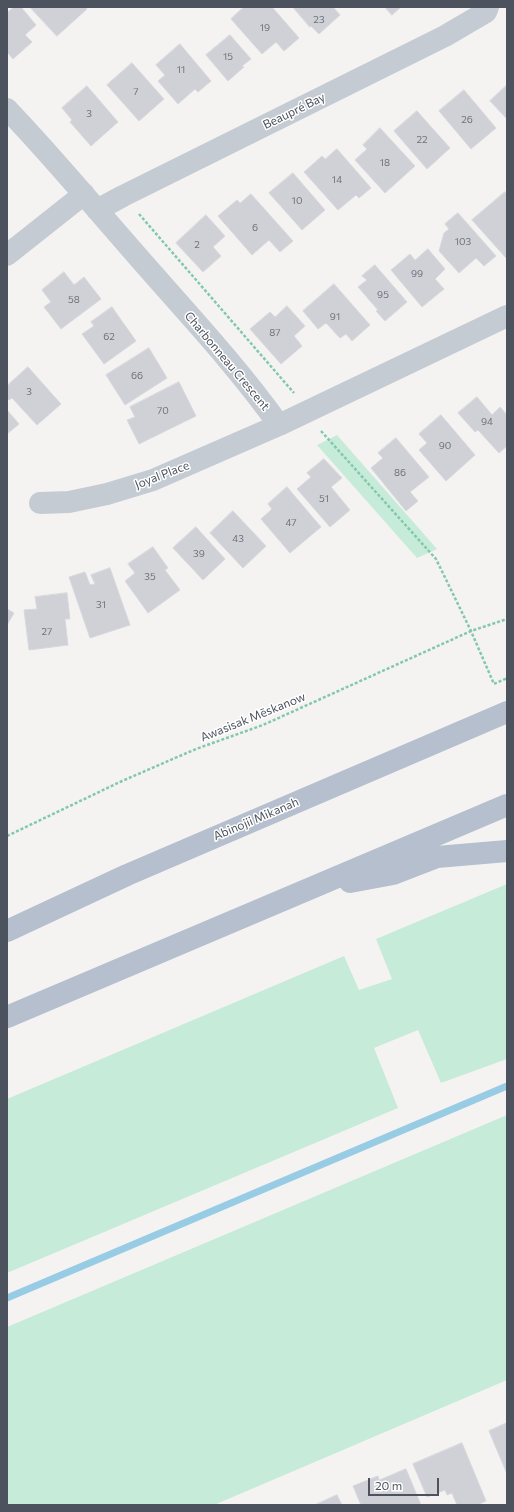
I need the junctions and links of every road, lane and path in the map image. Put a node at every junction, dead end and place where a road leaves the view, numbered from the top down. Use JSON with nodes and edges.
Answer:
{"nodes":[{"id":1,"x":488,"y":7,"type":"edge"},
{"id":2,"x":7,"y":109,"type":"edge"},
{"id":3,"x":124,"y":196,"type":"junction"},
{"id":4,"x":91,"y":202,"type":"junction"},
{"id":5,"x":7,"y":255,"type":"edge"},
{"id":6,"x":507,"y":316,"type":"edge"},
{"id":7,"x":305,"y":413,"type":"junction"},
{"id":8,"x":279,"y":425,"type":"junction"},
{"id":9,"x":40,"y":503,"type":"dead end"},
{"id":10,"x":507,"y":619,"type":"edge"},
{"id":11,"x":471,"y":631,"type":"junction"},
{"id":12,"x":507,"y":678,"type":"edge"},
{"id":13,"x":507,"y":712,"type":"edge"},
{"id":14,"x":507,"y":805,"type":"edge"},
{"id":15,"x":7,"y":836,"type":"edge"},
{"id":16,"x":507,"y":851,"type":"edge"},
{"id":17,"x":305,"y":891,"type":"junction"},
{"id":18,"x":7,"y":931,"type":"edge"},
{"id":19,"x":7,"y":1017,"type":"edge"}],
"edges":[{"from":1,"to":3,"type":"street","name":"Beaupré Bay"},
{"from":2,"to":4,"type":"street","name":"Charbonneau Crescent"},
{"from":3,"to":4,"type":"street","name":"Beaupré Bay"},
{"from":3,"to":7,"type":"path"},
{"from":4,"to":5,"type":"street","name":"Beaupré Bay"},
{"from":4,"to":8,"type":"street","name":"Charbonneau Crescent"},
{"from":6,"to":7,"type":"street"},
{"from":7,"to":8,"type":"street"},
{"from":7,"to":11,"type":"path"},
{"from":8,"to":9,"type":"street","name":"Joyal Place"},
{"from":10,"to":11,"type":"path","name":"Awasisak Mēskanow"},
{"from":11,"to":12,"type":"path"},
{"from":11,"to":15,"type":"path","name":"Awasisak Mēskanow"},
{"from":13,"to":18,"type":"main road","name":"Abinojii Mikanah"},
{"from":14,"to":17,"type":"main road"},
{"from":16,"to":17,"type":"main road"},
{"from":17,"to":19,"type":"main road"}]}
